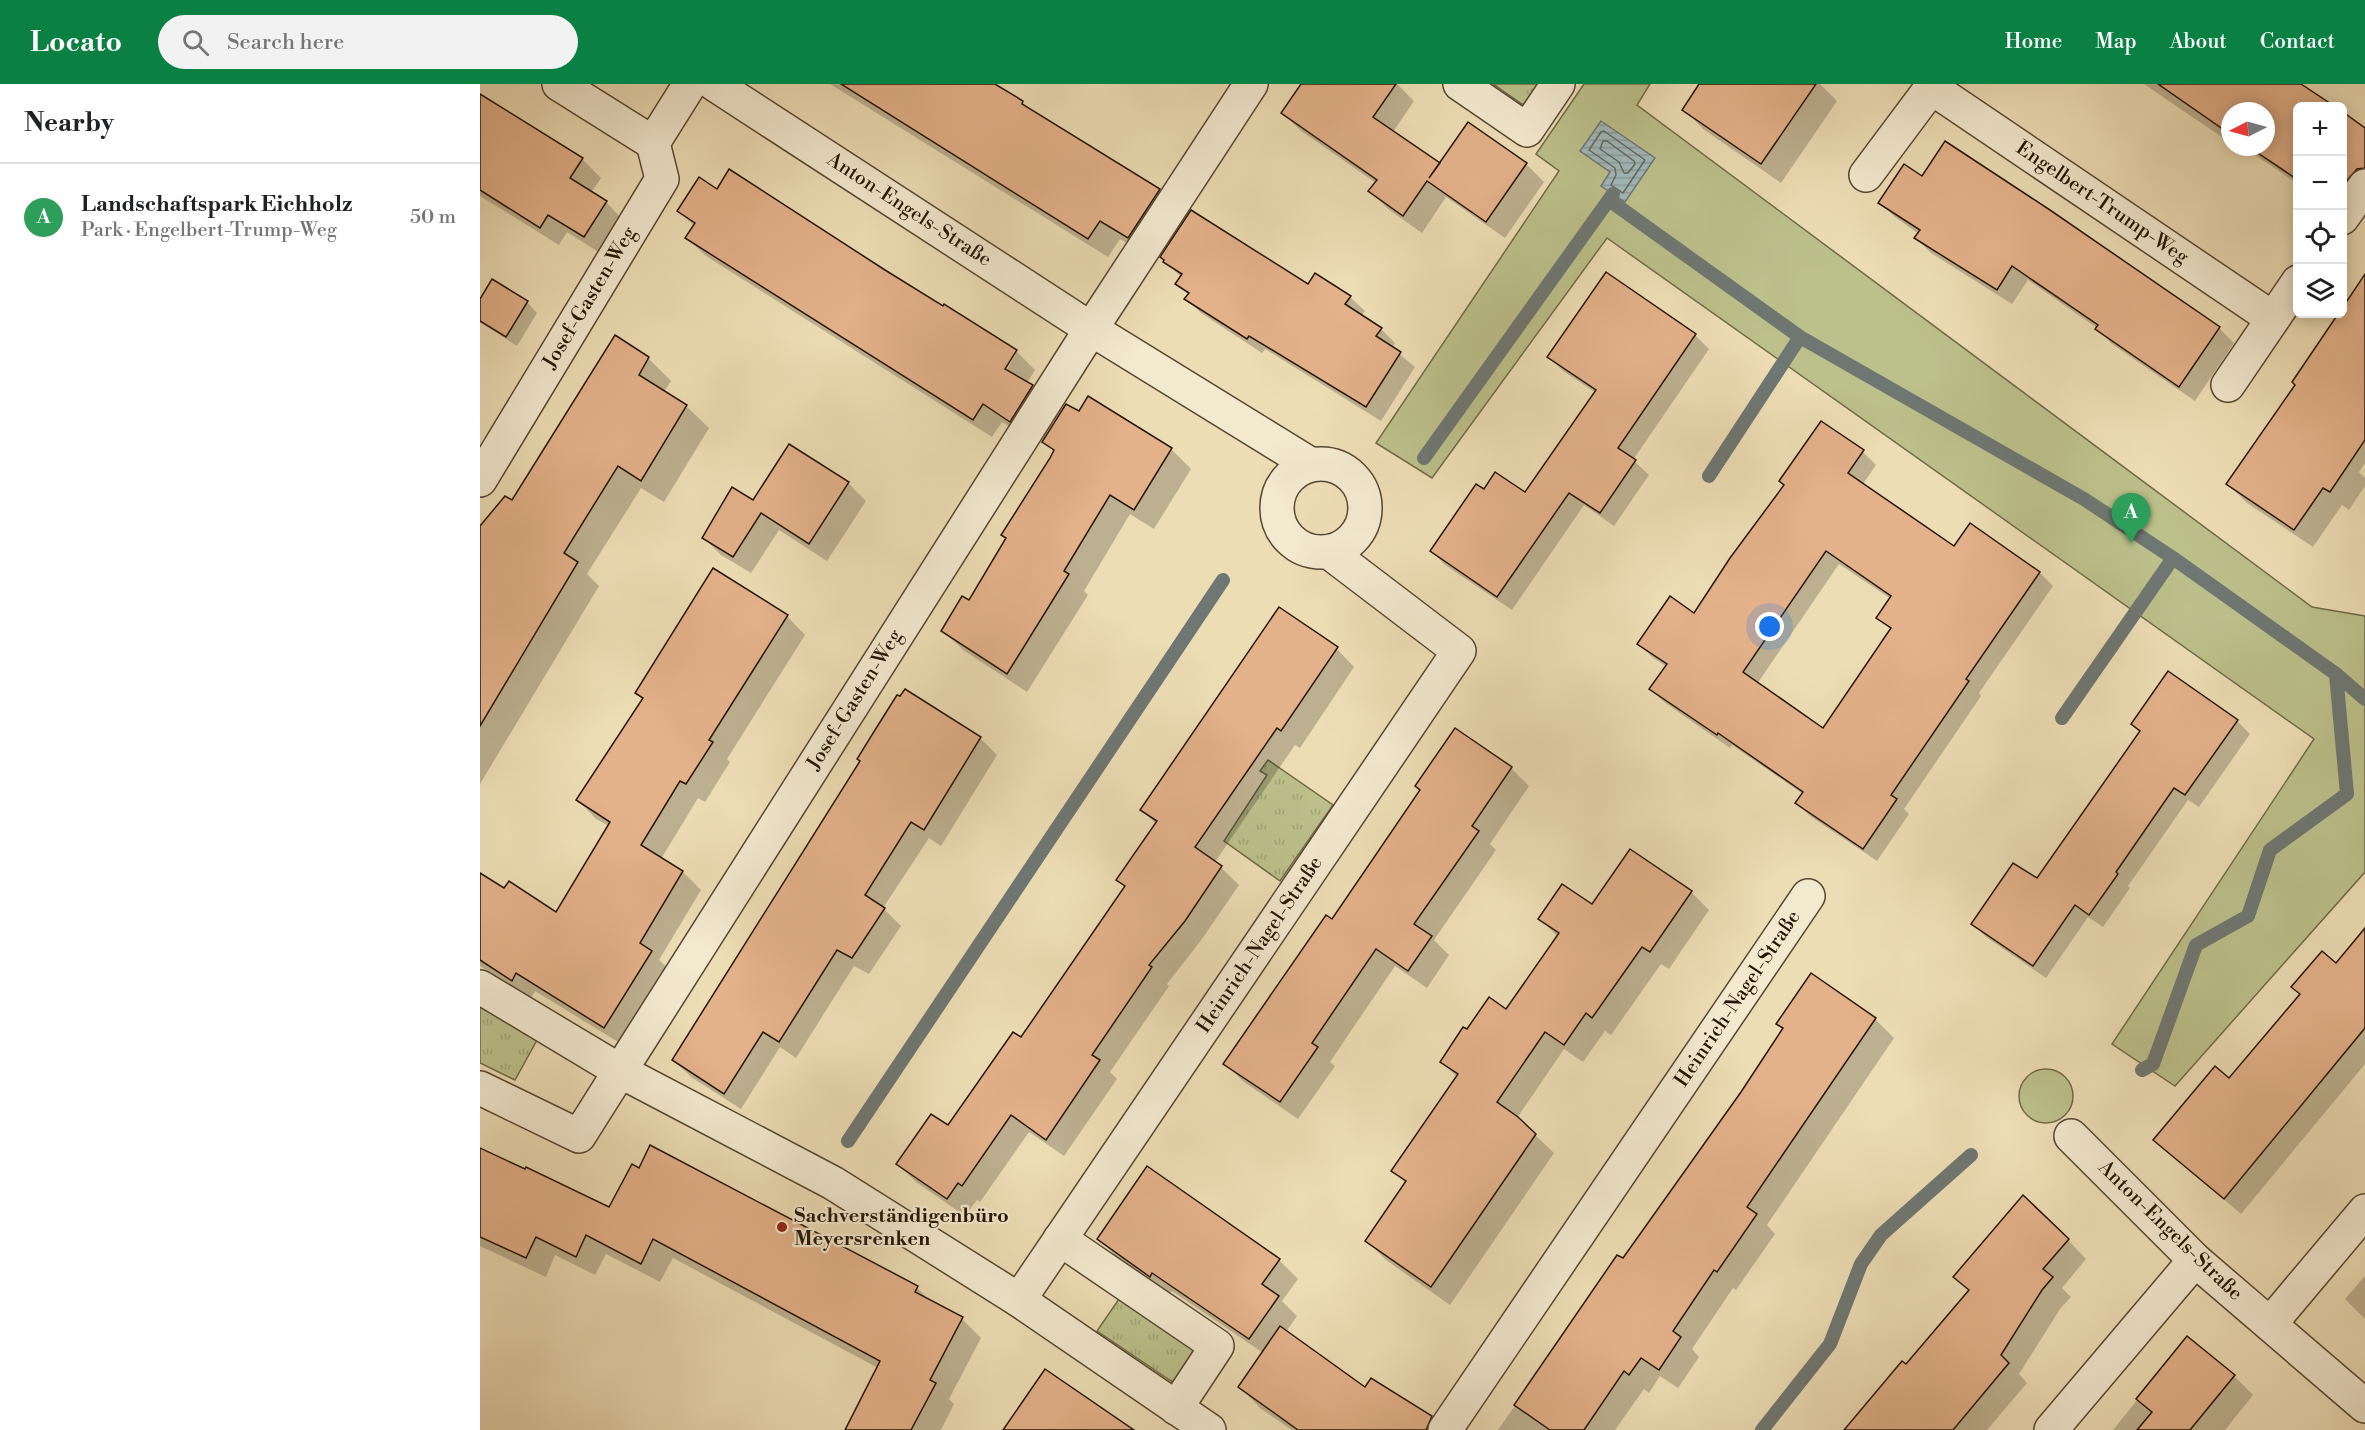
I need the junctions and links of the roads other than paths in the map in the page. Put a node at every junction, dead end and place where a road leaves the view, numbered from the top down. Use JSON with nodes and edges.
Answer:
{"nodes":[{"id":1,"x":559,"y":84,"type":"edge"},
{"id":2,"x":690,"y":84,"type":"edge"},
{"id":3,"x":1251,"y":84,"type":"edge"},
{"id":4,"x":1460,"y":84,"type":"edge"},
{"id":5,"x":1558,"y":84,"type":"edge"},
{"id":6,"x":724,"y":86,"type":"edge"},
{"id":7,"x":1933,"y":86,"type":"edge"},
{"id":8,"x":653,"y":143,"type":"junction"},
{"id":9,"x":1866,"y":175,"type":"dead end"},
{"id":10,"x":2365,"y":186,"type":"edge"},
{"id":11,"x":2347,"y":212,"type":"edge"},
{"id":12,"x":2293,"y":289,"type":"edge"},
{"id":13,"x":2272,"y":318,"type":"junction"},
{"id":14,"x":1091,"y":329,"type":"junction"},
{"id":15,"x":2228,"y":386,"type":"dead end"},
{"id":16,"x":1310,"y":464,"type":"junction"},
{"id":17,"x":480,"y":480,"type":"edge"},
{"id":18,"x":1329,"y":552,"type":"junction"},
{"id":19,"x":1808,"y":896,"type":"dead end"},
{"id":20,"x":480,"y":987,"type":"edge"},
{"id":21,"x":620,"y":1071,"type":"junction"},
{"id":22,"x":480,"y":1088,"type":"edge"},
{"id":23,"x":2071,"y":1136,"type":"dead end"},
{"id":24,"x":2365,"y":1211,"type":"edge"},
{"id":25,"x":1060,"y":1239,"type":"junction"},
{"id":26,"x":2195,"y":1260,"type":"junction"},
{"id":27,"x":1019,"y":1300,"type":"junction"},
{"id":28,"x":2270,"y":1324,"type":"junction"},
{"id":29,"x":2365,"y":1406,"type":"edge"},
{"id":30,"x":1176,"y":1407,"type":"junction"},
{"id":31,"x":1209,"y":1430,"type":"edge"},
{"id":32,"x":1445,"y":1430,"type":"edge"},
{"id":33,"x":2051,"y":1430,"type":"edge"}],
"edges":[{"from":1,"to":8,"type":"street"},
{"from":2,"to":8,"type":"street"},
{"from":3,"to":14,"type":"street"},
{"from":4,"to":5,"type":"street"},
{"from":6,"to":14,"type":"street","name":"Anton-Engels-Straße"},
{"from":7,"to":9,"type":"street","name":"Engelbert-Trump-Weg"},
{"from":7,"to":13,"type":"street","name":"Engelbert-Trump-Weg"},
{"from":8,"to":17,"type":"street","name":"Josef-Gasten-Weg"},
{"from":10,"to":11,"type":"street"},
{"from":12,"to":13,"type":"street"},
{"from":13,"to":15,"type":"street"},
{"from":14,"to":16,"type":"street","name":"Anton-Engels-Straße"},
{"from":14,"to":21,"type":"street","name":"Josef-Gasten-Weg"},
{"from":16,"to":18,"type":"street"},
{"from":16,"to":18,"type":"street","name":"Anton-Engels-Straße"},
{"from":18,"to":25,"type":"street","name":"Heinrich-Nagel-Straße"},
{"from":19,"to":32,"type":"street","name":"Heinrich-Nagel-Straße"},
{"from":20,"to":21,"type":"street"},
{"from":21,"to":22,"type":"street","name":"Josef-Gasten-Weg"},
{"from":21,"to":27,"type":"street"},
{"from":23,"to":26,"type":"street","name":"Anton-Engels-Straße"},
{"from":24,"to":28,"type":"street"},
{"from":25,"to":27,"type":"street","name":"Heinrich-Nagel-Straße"},
{"from":25,"to":30,"type":"street"},
{"from":26,"to":28,"type":"street","name":"Anton-Engels-Straße"},
{"from":26,"to":33,"type":"street"},
{"from":27,"to":30,"type":"street"},
{"from":28,"to":29,"type":"street","name":"Anton-Engels-Straße"},
{"from":30,"to":31,"type":"street"}]}
